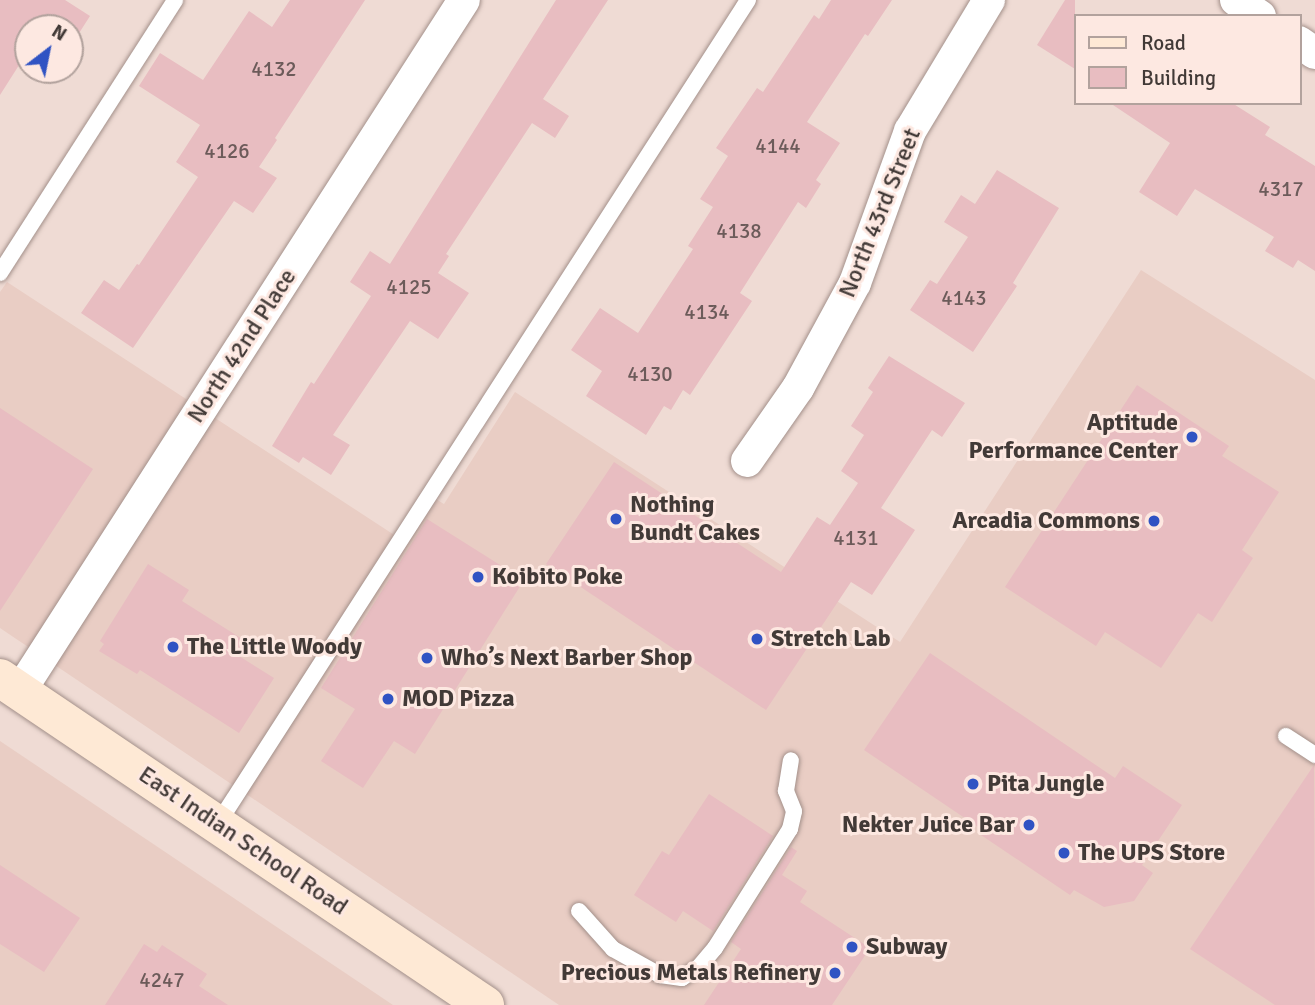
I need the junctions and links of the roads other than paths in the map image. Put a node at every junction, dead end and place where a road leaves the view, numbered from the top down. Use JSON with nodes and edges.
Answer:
{"nodes":[{"id":1,"x":175,"y":0,"type":"edge"},
{"id":2,"x":464,"y":0,"type":"edge"},
{"id":3,"x":748,"y":0,"type":"edge"},
{"id":4,"x":989,"y":0,"type":"edge"},
{"id":5,"x":1237,"y":0,"type":"edge"},
{"id":6,"x":1257,"y":14,"type":"edge"},
{"id":7,"x":0,"y":273,"type":"edge"},
{"id":8,"x":747,"y":461,"type":"dead end"},
{"id":9,"x":10,"y":685,"type":"edge"},
{"id":10,"x":1286,"y":736,"type":"dead end"},
{"id":11,"x":1315,"y":754,"type":"edge"},
{"id":12,"x":791,"y":760,"type":"dead end"},
{"id":13,"x":217,"y":825,"type":"junction"},
{"id":14,"x":579,"y":911,"type":"dead end"},
{"id":15,"x":485,"y":1005,"type":"edge"}],
"edges":[{"from":1,"to":7,"type":"lane"},
{"from":2,"to":9,"type":"street","name":"North 42nd Place"},
{"from":3,"to":13,"type":"lane"},
{"from":4,"to":8,"type":"street","name":"North 43rd Street"},
{"from":5,"to":6,"type":"street"},
{"from":9,"to":13,"type":"main road","name":"East Indian School Road"},
{"from":10,"to":11,"type":"lane"},
{"from":12,"to":14,"type":"lane"},
{"from":13,"to":15,"type":"main road","name":"East Indian School Road"}]}
